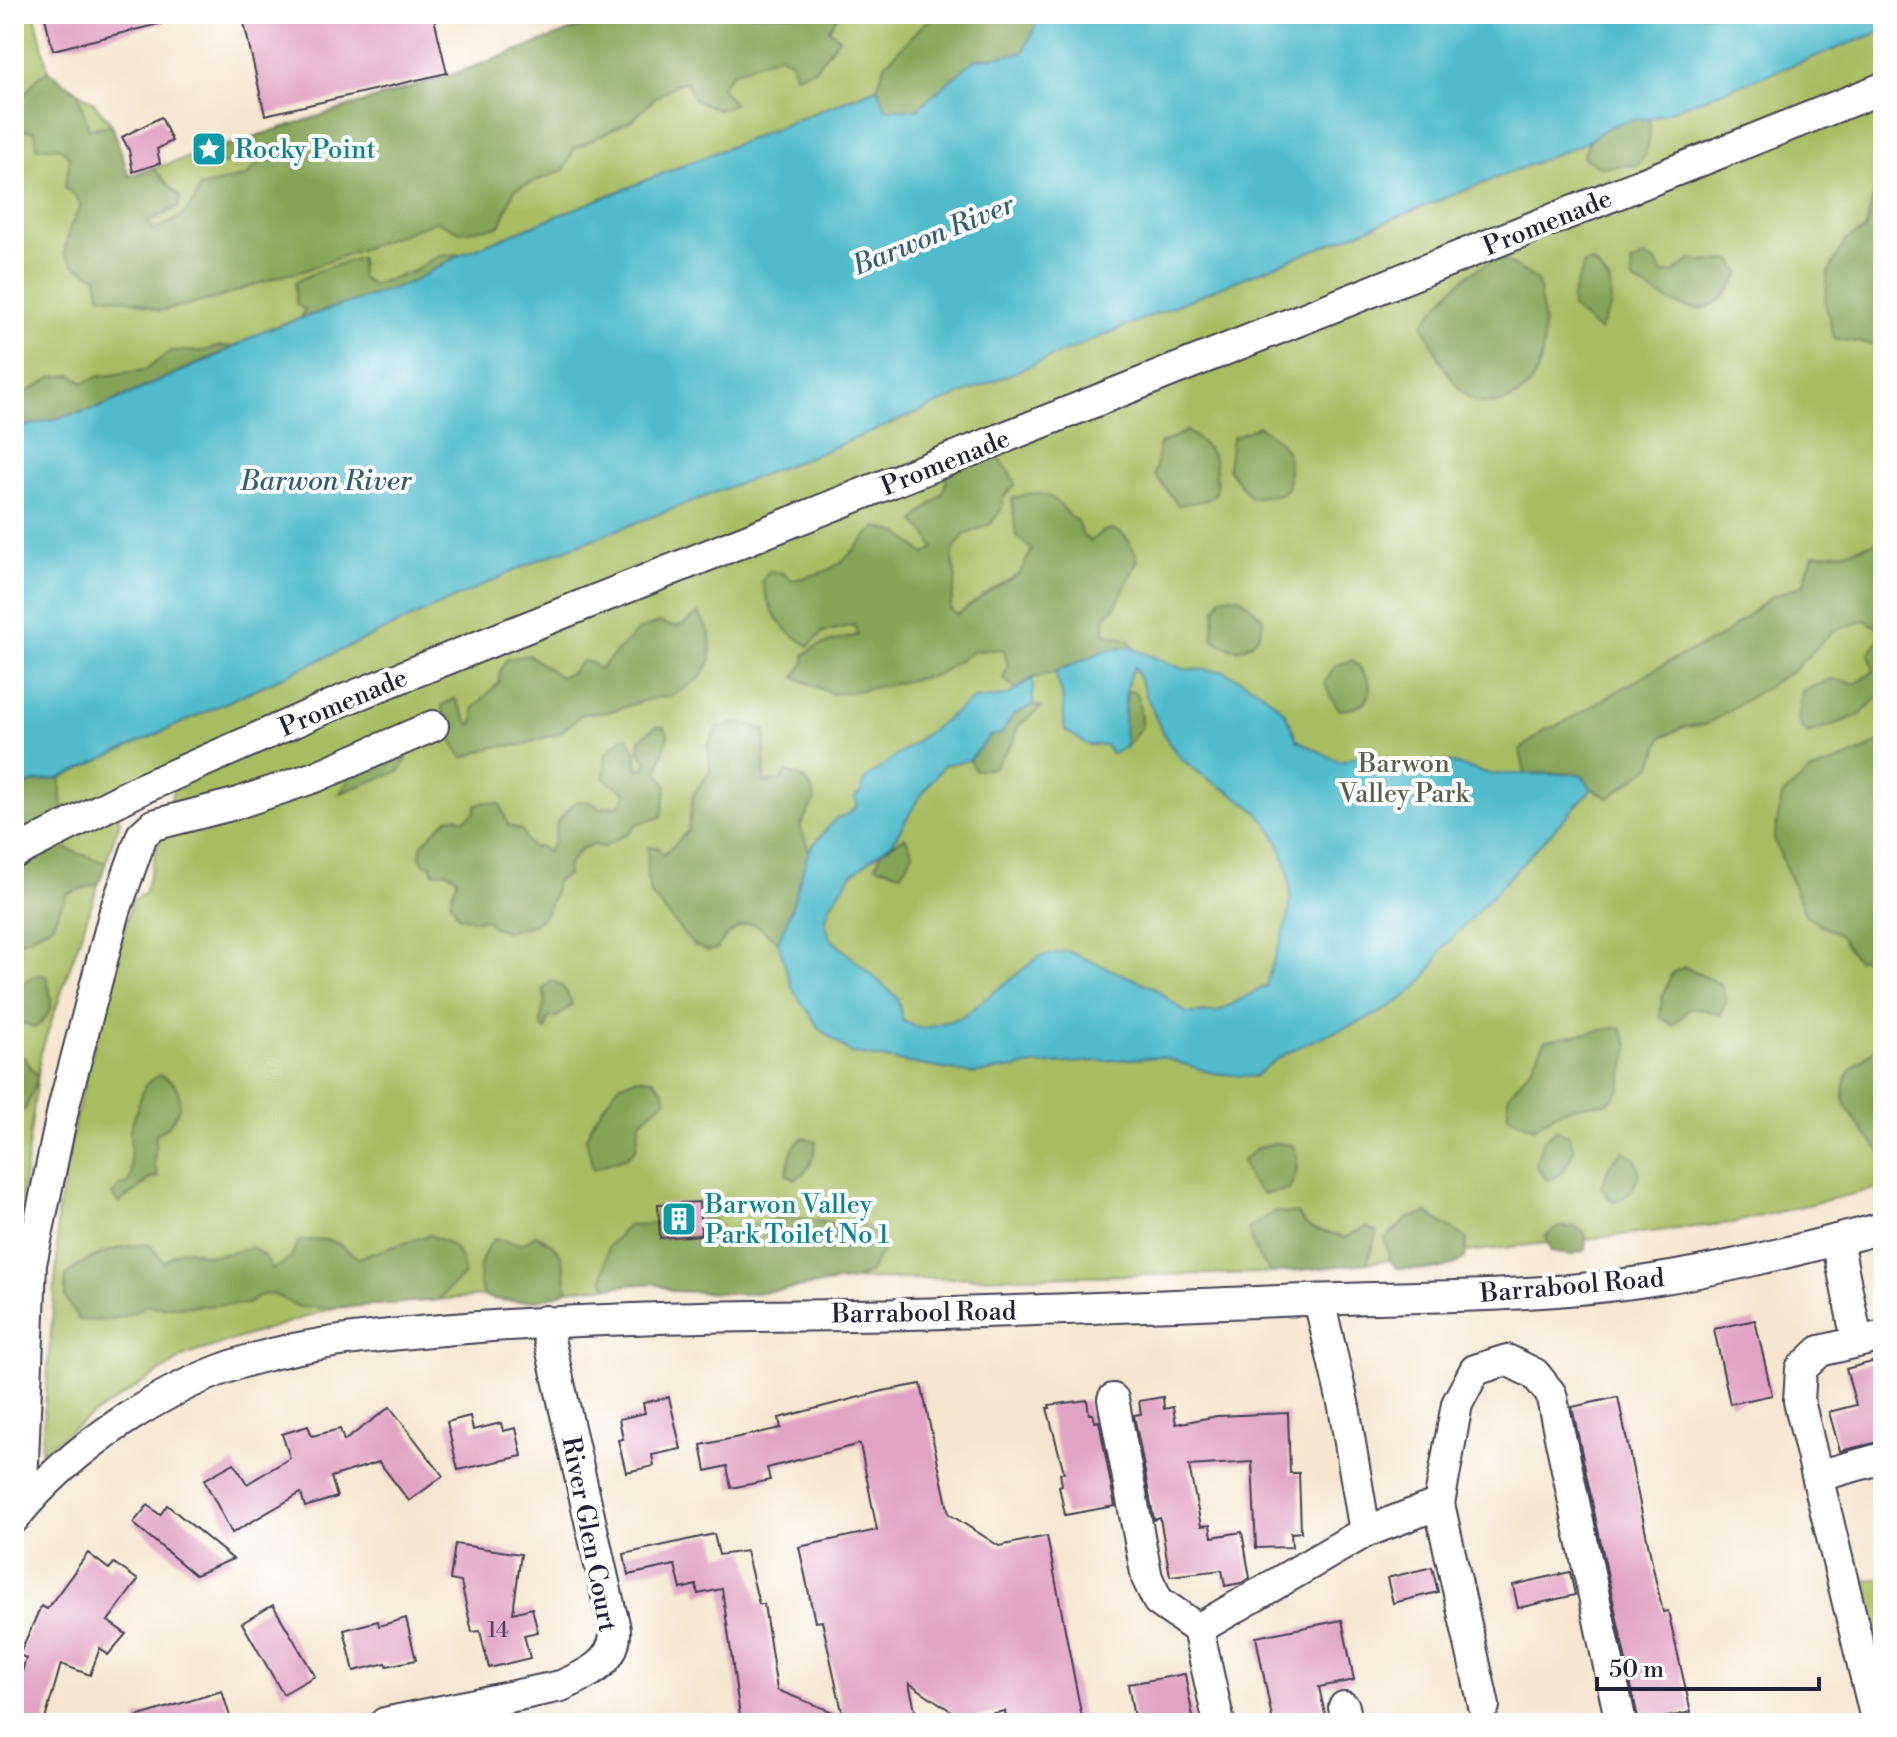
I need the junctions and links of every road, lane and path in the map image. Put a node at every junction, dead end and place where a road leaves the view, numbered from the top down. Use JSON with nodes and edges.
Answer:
{"nodes":[{"id":1,"x":1883,"y":88,"type":"edge"},
{"id":2,"x":433,"y":726,"type":"dead end"},
{"id":3,"x":14,"y":853,"type":"edge"},
{"id":4,"x":1883,"y":1228,"type":"edge"},
{"id":5,"x":1837,"y":1240,"type":"junction"},
{"id":6,"x":1319,"y":1300,"type":"junction"},
{"id":7,"x":545,"y":1321,"type":"junction"},
{"id":8,"x":1870,"y":1338,"type":"edge"},
{"id":9,"x":1113,"y":1399,"type":"dead end"},
{"id":10,"x":1883,"y":1458,"type":"edge"},
{"id":11,"x":1818,"y":1476,"type":"junction"},
{"id":12,"x":1439,"y":1504,"type":"junction"},
{"id":13,"x":17,"y":1514,"type":"edge"},
{"id":14,"x":1365,"y":1532,"type":"junction"},
{"id":15,"x":1198,"y":1629,"type":"junction"},
{"id":16,"x":1484,"y":1706,"type":"dead end"},
{"id":17,"x":385,"y":1723,"type":"edge"},
{"id":18,"x":1219,"y":1723,"type":"edge"},
{"id":19,"x":1621,"y":1723,"type":"edge"},
{"id":20,"x":1877,"y":1723,"type":"edge"}],
"edges":[{"from":1,"to":3,"type":"street","name":"Promenade"},
{"from":2,"to":13,"type":"street"},
{"from":4,"to":5,"type":"street","name":"Barrabool Road"},
{"from":5,"to":6,"type":"street","name":"Barrabool Road"},
{"from":5,"to":8,"type":"street"},
{"from":6,"to":7,"type":"street","name":"Barrabool Road"},
{"from":6,"to":14,"type":"street"},
{"from":7,"to":13,"type":"street","name":"Barrabool Road"},
{"from":7,"to":17,"type":"street","name":"River Glen Court"},
{"from":8,"to":11,"type":"street"},
{"from":9,"to":15,"type":"street"},
{"from":10,"to":11,"type":"street"},
{"from":11,"to":20,"type":"street"},
{"from":12,"to":14,"type":"street"},
{"from":12,"to":16,"type":"street"},
{"from":12,"to":19,"type":"street"},
{"from":14,"to":15,"type":"street"},
{"from":15,"to":18,"type":"street"}]}
